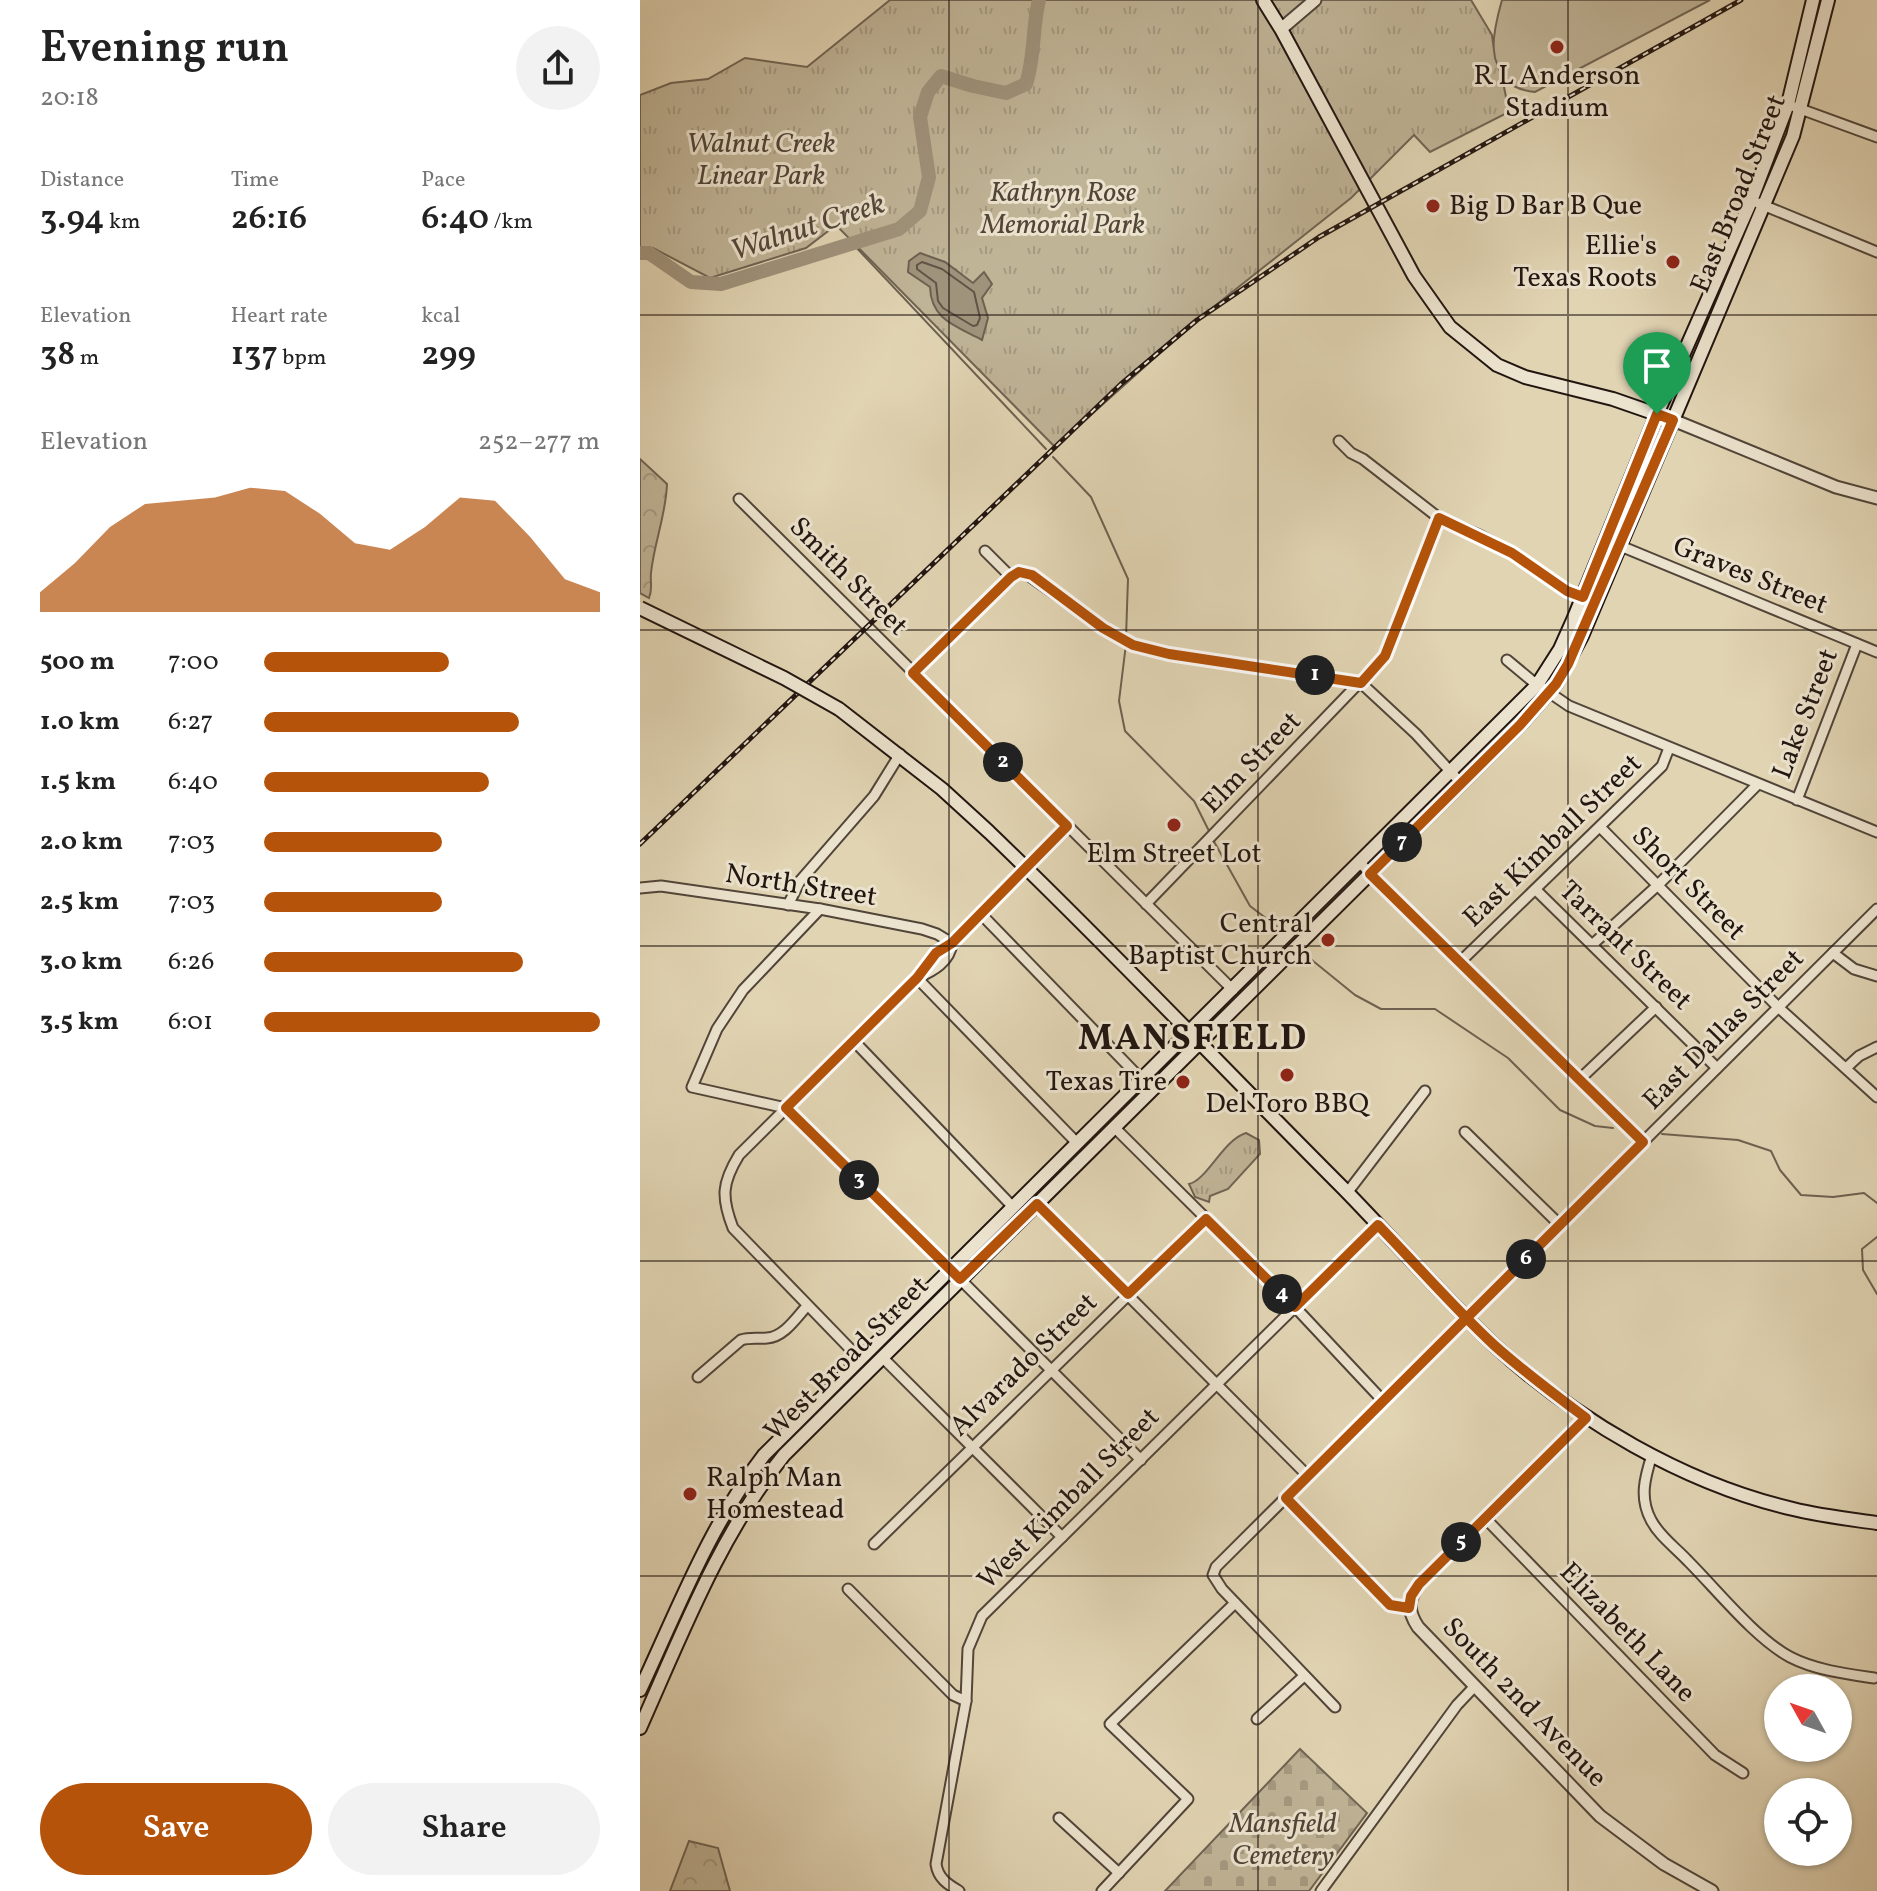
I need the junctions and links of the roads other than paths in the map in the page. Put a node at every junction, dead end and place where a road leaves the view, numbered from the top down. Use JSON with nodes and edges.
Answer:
{"nodes":[{"id":1,"x":1263,"y":0,"type":"edge"},
{"id":2,"x":1315,"y":0,"type":"edge"},
{"id":3,"x":1813,"y":0,"type":"edge"},
{"id":4,"x":1828,"y":0,"type":"edge"},
{"id":5,"x":1281,"y":29,"type":"junction"},
{"id":6,"x":1788,"y":104,"type":"junction"},
{"id":7,"x":1802,"y":109,"type":"junction"},
{"id":8,"x":1877,"y":137,"type":"edge"},
{"id":9,"x":1751,"y":201,"type":"junction"},
{"id":10,"x":1764,"y":205,"type":"junction"},
{"id":11,"x":1877,"y":252,"type":"edge"},
{"id":12,"x":1710,"y":294,"type":"junction"},
{"id":13,"x":1723,"y":300,"type":"junction"},
{"id":14,"x":1657,"y":414,"type":"junction"},
{"id":15,"x":1673,"y":420,"type":"junction"},
{"id":16,"x":1339,"y":441,"type":"dead end"},
{"id":17,"x":1877,"y":498,"type":"edge"},
{"id":18,"x":739,"y":499,"type":"dead end"},
{"id":19,"x":1439,"y":518,"type":"junction"},
{"id":20,"x":1606,"y":540,"type":"junction"},
{"id":21,"x":1620,"y":546,"type":"junction"},
{"id":22,"x":985,"y":551,"type":"dead end"},
{"id":23,"x":1011,"y":577,"type":"junction"},
{"id":24,"x":1583,"y":597,"type":"junction"},
{"id":25,"x":1596,"y":602,"type":"junction"},
{"id":26,"x":640,"y":608,"type":"edge"},
{"id":27,"x":1857,"y":644,"type":"junction"},
{"id":28,"x":1877,"y":652,"type":"edge"},
{"id":29,"x":1507,"y":660,"type":"dead end"},
{"id":30,"x":913,"y":673,"type":"junction"},
{"id":31,"x":1361,"y":683,"type":"junction"},
{"id":32,"x":1542,"y":689,"type":"junction"},
{"id":33,"x":1669,"y":748,"type":"junction"},
{"id":34,"x":900,"y":754,"type":"junction"},
{"id":35,"x":1451,"y":773,"type":"junction"},
{"id":36,"x":1461,"y":783,"type":"junction"},
{"id":37,"x":1758,"y":784,"type":"junction"},
{"id":38,"x":1797,"y":800,"type":"junction"},
{"id":39,"x":1067,"y":826,"type":"junction"},
{"id":40,"x":1600,"y":827,"type":"junction"},
{"id":41,"x":1877,"y":832,"type":"edge"},
{"id":42,"x":1360,"y":863,"type":"junction"},
{"id":43,"x":1027,"y":868,"type":"junction"},
{"id":44,"x":1370,"y":874,"type":"junction"},
{"id":45,"x":1658,"y":885,"type":"junction"},
{"id":46,"x":640,"y":888,"type":"edge"},
{"id":47,"x":1536,"y":890,"type":"junction"},
{"id":48,"x":1146,"y":904,"type":"junction"},
{"id":49,"x":788,"y":905,"type":"junction"},
{"id":50,"x":820,"y":909,"type":"junction"},
{"id":51,"x":1877,"y":909,"type":"edge"},
{"id":52,"x":981,"y":914,"type":"junction"},
{"id":53,"x":1306,"y":918,"type":"junction"},
{"id":54,"x":1316,"y":928,"type":"junction"},
{"id":55,"x":952,"y":943,"type":"junction"},
{"id":56,"x":1593,"y":944,"type":"junction"},
{"id":57,"x":1833,"y":953,"type":"junction"},
{"id":58,"x":1265,"y":958,"type":"junction"},
{"id":59,"x":1460,"y":962,"type":"junction"},
{"id":60,"x":1275,"y":968,"type":"junction"},
{"id":61,"x":1877,"y":976,"type":"edge"},
{"id":62,"x":917,"y":978,"type":"junction"},
{"id":63,"x":1233,"y":990,"type":"junction"},
{"id":64,"x":1656,"y":1007,"type":"junction"},
{"id":65,"x":1778,"y":1007,"type":"junction"},
{"id":66,"x":1189,"y":1034,"type":"junction"},
{"id":67,"x":854,"y":1041,"type":"junction"},
{"id":68,"x":1199,"y":1044,"type":"junction"},
{"id":69,"x":1877,"y":1047,"type":"edge"},
{"id":70,"x":1717,"y":1068,"type":"junction"},
{"id":71,"x":1846,"y":1068,"type":"junction"},
{"id":72,"x":1580,"y":1079,"type":"junction"},
{"id":73,"x":1142,"y":1080,"type":"junction"},
{"id":74,"x":1425,"y":1091,"type":"dead end"},
{"id":75,"x":1877,"y":1097,"type":"edge"},
{"id":76,"x":786,"y":1108,"type":"junction"},
{"id":77,"x":1104,"y":1117,"type":"junction"},
{"id":78,"x":1114,"y":1127,"type":"junction"},
{"id":79,"x":1465,"y":1132,"type":"dead end"},
{"id":80,"x":1643,"y":1142,"type":"junction"},
{"id":81,"x":1077,"y":1143,"type":"junction"},
{"id":82,"x":1347,"y":1193,"type":"junction"},
{"id":83,"x":1037,"y":1204,"type":"junction"},
{"id":84,"x":1012,"y":1206,"type":"junction"},
{"id":85,"x":1206,"y":1219,"type":"junction"},
{"id":86,"x":1378,"y":1225,"type":"junction"},
{"id":87,"x":1560,"y":1225,"type":"junction"},
{"id":88,"x":949,"y":1269,"type":"junction"},
{"id":89,"x":960,"y":1279,"type":"junction"},
{"id":90,"x":1128,"y":1294,"type":"junction"},
{"id":91,"x":807,"y":1306,"type":"junction"},
{"id":92,"x":1295,"y":1307,"type":"junction"},
{"id":93,"x":1467,"y":1318,"type":"junction"},
{"id":94,"x":882,"y":1357,"type":"junction"},
{"id":95,"x":864,"y":1364,"type":"junction"},
{"id":96,"x":1051,"y":1370,"type":"junction"},
{"id":97,"x":698,"y":1377,"type":"dead end"},
{"id":98,"x":1216,"y":1384,"type":"junction"},
{"id":99,"x":1384,"y":1402,"type":"junction"},
{"id":100,"x":1586,"y":1418,"type":"junction"},
{"id":101,"x":973,"y":1447,"type":"junction"},
{"id":102,"x":1652,"y":1455,"type":"junction"},
{"id":103,"x":1141,"y":1460,"type":"junction"},
{"id":104,"x":1308,"y":1476,"type":"junction"},
{"id":105,"x":1286,"y":1498,"type":"junction"},
{"id":106,"x":727,"y":1508,"type":"junction"},
{"id":107,"x":739,"y":1516,"type":"junction"},
{"id":108,"x":1485,"y":1518,"type":"junction"},
{"id":109,"x":1877,"y":1523,"type":"edge"},
{"id":110,"x":1062,"y":1537,"type":"junction"},
{"id":111,"x":874,"y":1544,"type":"dead end"},
{"id":112,"x":848,"y":1589,"type":"dead end"},
{"id":113,"x":1235,"y":1603,"type":"junction"},
{"id":114,"x":1409,"y":1608,"type":"junction"},
{"id":115,"x":662,"y":1641,"type":"junction"},
{"id":116,"x":676,"y":1647,"type":"junction"},
{"id":117,"x":1304,"y":1676,"type":"junction"},
{"id":118,"x":1874,"y":1678,"type":"dead end"},
{"id":119,"x":1475,"y":1686,"type":"junction"},
{"id":120,"x":640,"y":1690,"type":"edge"},
{"id":121,"x":966,"y":1701,"type":"junction"},
{"id":122,"x":1335,"y":1707,"type":"dead end"},
{"id":123,"x":1257,"y":1719,"type":"dead end"},
{"id":124,"x":640,"y":1728,"type":"edge"},
{"id":125,"x":1743,"y":1773,"type":"dead end"},
{"id":126,"x":1059,"y":1818,"type":"dead end"},
{"id":127,"x":1119,"y":1873,"type":"junction"},
{"id":128,"x":959,"y":1891,"type":"edge"},
{"id":129,"x":1102,"y":1891,"type":"edge"},
{"id":130,"x":1321,"y":1891,"type":"edge"},
{"id":131,"x":1712,"y":1891,"type":"edge"}],
"edges":[{"from":1,"to":5,"type":"main road"},
{"from":2,"to":5,"type":"street"},
{"from":3,"to":6,"type":"main road","name":"East Broad Street"},
{"from":4,"to":7,"type":"main road","name":"East Broad Street"},
{"from":5,"to":14,"type":"main road"},
{"from":6,"to":7,"type":"street"},
{"from":6,"to":9,"type":"main road","name":"East Broad Street"},
{"from":7,"to":8,"type":"street"},
{"from":7,"to":10,"type":"main road","name":"East Broad Street"},
{"from":9,"to":10,"type":"street"},
{"from":9,"to":12,"type":"main road","name":"East Broad Street"},
{"from":10,"to":11,"type":"street"},
{"from":10,"to":13,"type":"main road","name":"East Broad Street"},
{"from":12,"to":13,"type":"main road"},
{"from":12,"to":14,"type":"main road","name":"East Broad Street"},
{"from":13,"to":15,"type":"main road","name":"East Broad Street"},
{"from":14,"to":15,"type":"main road"},
{"from":14,"to":20,"type":"main road","name":"East Broad Street"},
{"from":15,"to":17,"type":"street"},
{"from":15,"to":21,"type":"main road","name":"East Broad Street"},
{"from":16,"to":19,"type":"street"},
{"from":18,"to":30,"type":"street","name":"Smith Street"},
{"from":19,"to":24,"type":"street"},
{"from":19,"to":31,"type":"street","name":"Elm Street"},
{"from":20,"to":21,"type":"street","name":"Graves Street"},
{"from":20,"to":24,"type":"main road","name":"East Broad Street"},
{"from":21,"to":25,"type":"main road","name":"East Broad Street"},
{"from":21,"to":27,"type":"street","name":"Graves Street"},
{"from":22,"to":23,"type":"street"},
{"from":23,"to":30,"type":"street"},
{"from":23,"to":31,"type":"street"},
{"from":24,"to":25,"type":"street"},
{"from":24,"to":32,"type":"main road","name":"East Broad Street"},
{"from":25,"to":32,"type":"main road","name":"East Broad Street"},
{"from":26,"to":34,"type":"main road","bridge":true},
{"from":27,"to":28,"type":"street","name":"Graves Street"},
{"from":27,"to":38,"type":"street","name":"Lake Street"},
{"from":29,"to":32,"type":"street"},
{"from":30,"to":39,"type":"street","name":"Smith Street"},
{"from":31,"to":35,"type":"street"},
{"from":31,"to":48,"type":"street","name":"Elm Street"},
{"from":32,"to":33,"type":"street"},
{"from":32,"to":35,"type":"main road","name":"East Broad Street"},
{"from":32,"to":36,"type":"main road","name":"East Broad Street"},
{"from":33,"to":37,"type":"street"},
{"from":33,"to":40,"type":"street","name":"East Kimball Street"},
{"from":34,"to":43,"type":"main road"},
{"from":34,"to":49,"type":"street"},
{"from":35,"to":36,"type":"street"},
{"from":35,"to":42,"type":"main road","name":"East Broad Street"},
{"from":36,"to":44,"type":"main road","name":"East Broad Street"},
{"from":37,"to":38,"type":"street"},
{"from":37,"to":45,"type":"street","name":"Lake Street"},
{"from":38,"to":41,"type":"street"},
{"from":39,"to":43,"type":"street"},
{"from":39,"to":48,"type":"street","name":"Smith Street"},
{"from":40,"to":45,"type":"street","name":"Short Street"},
{"from":40,"to":47,"type":"street","name":"East Kimball Street"},
{"from":42,"to":44,"type":"street"},
{"from":42,"to":53,"type":"main road","name":"East Broad Street"},
{"from":43,"to":52,"type":"street"},
{"from":43,"to":66,"type":"main road"},
{"from":44,"to":54,"type":"main road","name":"East Broad Street"},
{"from":44,"to":59,"type":"street"},
{"from":45,"to":56,"type":"street","name":"Lake Street"},
{"from":45,"to":65,"type":"street","name":"Short Street"},
{"from":46,"to":49,"type":"street","name":"North Street"},
{"from":47,"to":56,"type":"street","name":"Tarrant Street"},
{"from":47,"to":59,"type":"street","name":"East Kimball Street"},
{"from":48,"to":63,"type":"street","name":"Smith Street"},
{"from":49,"to":50,"type":"street","name":"North Street"},
{"from":50,"to":55,"type":"street","name":"North Street"},
{"from":50,"to":76,"type":"street"},
{"from":51,"to":57,"type":"street","name":"East Dallas Street"},
{"from":52,"to":55,"type":"street"},
{"from":52,"to":73,"type":"street"},
{"from":53,"to":54,"type":"main road"},
{"from":53,"to":58,"type":"main road","name":"East Broad Street"},
{"from":54,"to":60,"type":"main road","name":"East Broad Street"},
{"from":55,"to":62,"type":"street"},
{"from":56,"to":64,"type":"street","name":"Tarrant Street"},
{"from":57,"to":61,"type":"street"},
{"from":57,"to":65,"type":"street","name":"East Dallas Street"},
{"from":58,"to":60,"type":"main road"},
{"from":58,"to":63,"type":"main road","name":"East Broad Street"},
{"from":59,"to":72,"type":"street"},
{"from":60,"to":68,"type":"main road","name":"East Broad Street"},
{"from":62,"to":67,"type":"street"},
{"from":62,"to":81,"type":"street"},
{"from":63,"to":66,"type":"main road","name":"East Broad Street"},
{"from":64,"to":70,"type":"street","name":"Tarrant Street"},
{"from":64,"to":72,"type":"street"},
{"from":65,"to":70,"type":"street","name":"East Dallas Street"},
{"from":65,"to":71,"type":"street","name":"Short Street"},
{"from":66,"to":68,"type":"main road"},
{"from":66,"to":73,"type":"main road","name":"West Broad Street"},
{"from":67,"to":76,"type":"street"},
{"from":67,"to":84,"type":"street"},
{"from":68,"to":78,"type":"main road","name":"West Broad Street"},
{"from":68,"to":82,"type":"main road"},
{"from":69,"to":71,"type":"street"},
{"from":70,"to":80,"type":"street","name":"East Dallas Street"},
{"from":71,"to":75,"type":"street","name":"Short Street"},
{"from":72,"to":80,"type":"street"},
{"from":73,"to":77,"type":"main road","name":"West Broad Street"},
{"from":74,"to":82,"type":"street"},
{"from":76,"to":88,"type":"street"},
{"from":76,"to":91,"type":"street"},
{"from":77,"to":78,"type":"main road"},
{"from":77,"to":81,"type":"main road","name":"West Broad Street"},
{"from":78,"to":83,"type":"main road","name":"West Broad Street"},
{"from":78,"to":85,"type":"street"},
{"from":79,"to":87,"type":"street"},
{"from":80,"to":87,"type":"street","name":"East Dallas Street"},
{"from":81,"to":84,"type":"main road","name":"West Broad Street"},
{"from":82,"to":86,"type":"main road"},
{"from":83,"to":89,"type":"main road","name":"West Broad Street"},
{"from":83,"to":90,"type":"street"},
{"from":84,"to":88,"type":"main road","name":"West Broad Street"},
{"from":85,"to":90,"type":"street","name":"Alvarado Street"},
{"from":85,"to":92,"type":"street"},
{"from":86,"to":92,"type":"street","name":"West Kimball Street"},
{"from":86,"to":93,"type":"main road"},
{"from":87,"to":93,"type":"street","name":"East Dallas Street"},
{"from":88,"to":89,"type":"main road"},
{"from":88,"to":95,"type":"main road","name":"West Broad Street"},
{"from":89,"to":94,"type":"main road","name":"West Broad Street"},
{"from":89,"to":96,"type":"street"},
{"from":90,"to":96,"type":"street","name":"Alvarado Street"},
{"from":90,"to":98,"type":"street"},
{"from":91,"to":95,"type":"street"},
{"from":91,"to":97,"type":"street"},
{"from":92,"to":98,"type":"street","name":"West Kimball Street"},
{"from":92,"to":99,"type":"street"},
{"from":93,"to":99,"type":"street","name":"East Dallas Street"},
{"from":93,"to":100,"type":"main road"},
{"from":94,"to":95,"type":"main road","name":"West Broad Street"},
{"from":94,"to":101,"type":"street"},
{"from":95,"to":106,"type":"main road","name":"West Broad Street"},
{"from":95,"to":107,"type":"main road","name":"West Broad Street"},
{"from":96,"to":101,"type":"street","name":"Alvarado Street"},
{"from":96,"to":103,"type":"street"},
{"from":98,"to":103,"type":"street","name":"West Kimball Street"},
{"from":98,"to":104,"type":"street"},
{"from":99,"to":104,"type":"street","name":"East Dallas Street"},
{"from":100,"to":102,"type":"main road"},
{"from":100,"to":108,"type":"street"},
{"from":101,"to":110,"type":"street"},
{"from":101,"to":111,"type":"street","name":"Alvarado Street"},
{"from":102,"to":109,"type":"main road"},
{"from":102,"to":118,"type":"street"},
{"from":103,"to":110,"type":"street","name":"West Kimball Street"},
{"from":104,"to":105,"type":"street","name":"East Dallas Street"},
{"from":105,"to":113,"type":"street","name":"East Dallas Street"},
{"from":105,"to":114,"type":"street","name":"South 2nd Avenue"},
{"from":106,"to":107,"type":"main road"},
{"from":106,"to":115,"type":"main road","name":"West Broad Street"},
{"from":107,"to":116,"type":"main road","name":"West Broad Street"},
{"from":108,"to":114,"type":"street"},
{"from":108,"to":125,"type":"street","name":"Elizabeth Lane"},
{"from":110,"to":121,"type":"street","name":"West Kimball Street"},
{"from":112,"to":121,"type":"street"},
{"from":113,"to":117,"type":"street"},
{"from":113,"to":127,"type":"street"},
{"from":114,"to":119,"type":"street","name":"South 2nd Avenue"},
{"from":115,"to":116,"type":"main road"},
{"from":115,"to":120,"type":"main road","name":"West Broad Street"},
{"from":116,"to":124,"type":"main road","name":"West Broad Street"},
{"from":117,"to":122,"type":"street"},
{"from":117,"to":123,"type":"street"},
{"from":119,"to":130,"type":"street"},
{"from":119,"to":131,"type":"street","name":"South 2nd Avenue"},
{"from":121,"to":128,"type":"street","name":"West Kimball Street"},
{"from":126,"to":127,"type":"street"},
{"from":127,"to":129,"type":"street"}]}
